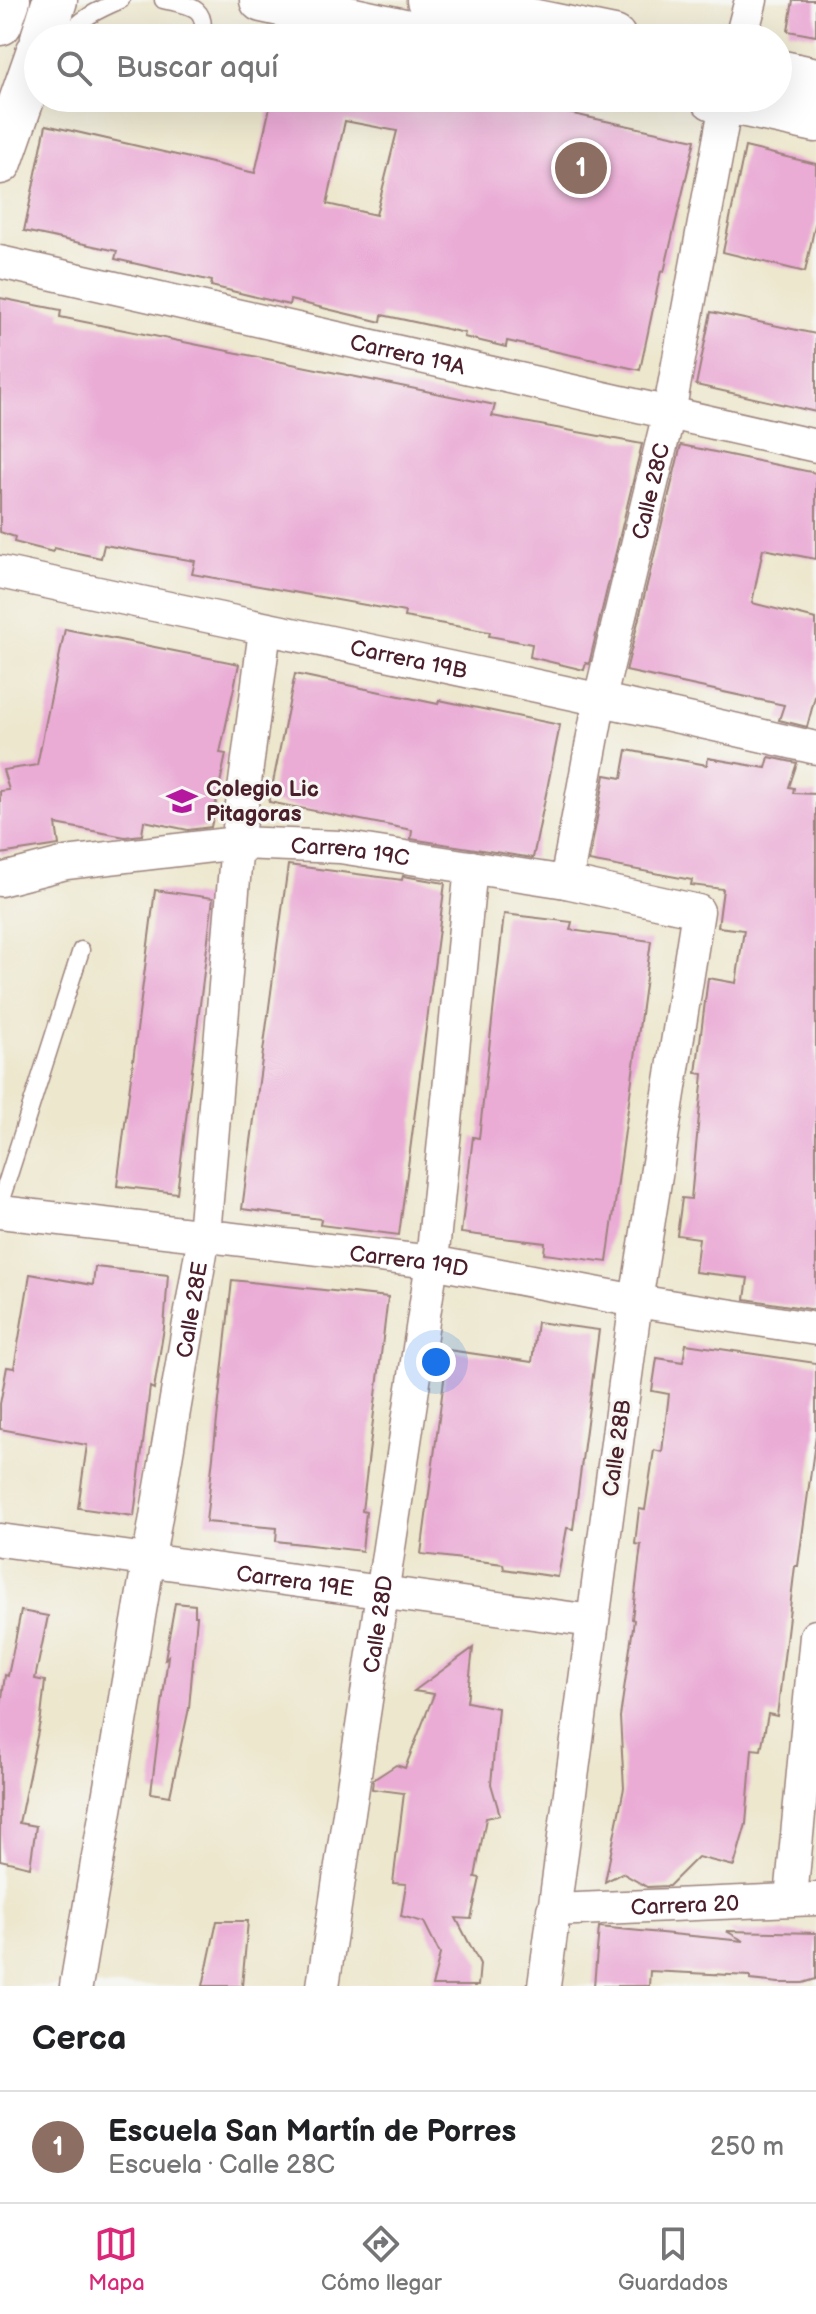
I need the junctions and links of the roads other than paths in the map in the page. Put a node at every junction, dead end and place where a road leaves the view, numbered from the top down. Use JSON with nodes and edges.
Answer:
{"nodes":[{"id":1,"x":8,"y":0,"type":"edge"},
{"id":2,"x":55,"y":0,"type":"edge"},
{"id":3,"x":121,"y":0,"type":"edge"},
{"id":4,"x":163,"y":0,"type":"edge"},
{"id":5,"x":262,"y":0,"type":"edge"},
{"id":6,"x":429,"y":0,"type":"edge"},
{"id":7,"x":751,"y":0,"type":"edge"},
{"id":8,"x":0,"y":23,"type":"edge"},
{"id":9,"x":47,"y":24,"type":"edge"},
{"id":10,"x":75,"y":24,"type":"edge"},
{"id":11,"x":203,"y":24,"type":"edge"},
{"id":12,"x":372,"y":24,"type":"edge"},
{"id":13,"x":546,"y":24,"type":"edge"},
{"id":14,"x":745,"y":24,"type":"edge"},
{"id":15,"x":792,"y":75,"type":"edge"},
{"id":16,"x":816,"y":80,"type":"edge"},
{"id":17,"x":24,"y":93,"type":"edge"},
{"id":18,"x":720,"y":112,"type":"edge"},
{"id":19,"x":780,"y":112,"type":"edge"},
{"id":20,"x":816,"y":120,"type":"edge"},
{"id":21,"x":0,"y":162,"type":"edge"},
{"id":22,"x":0,"y":262,"type":"edge"},
{"id":23,"x":669,"y":413,"type":"junction"},
{"id":24,"x":816,"y":446,"type":"edge"},
{"id":25,"x":0,"y":572,"type":"edge"},
{"id":26,"x":265,"y":630,"type":"junction"},
{"id":27,"x":600,"y":698,"type":"junction"},
{"id":28,"x":816,"y":748,"type":"edge"},
{"id":29,"x":237,"y":843,"type":"junction"},
{"id":30,"x":471,"y":867,"type":"junction"},
{"id":31,"x":0,"y":880,"type":"edge"},
{"id":32,"x":566,"y":882,"type":"junction"},
{"id":33,"x":698,"y":911,"type":"joint"},
{"id":34,"x":81,"y":950,"type":"dead end"},
{"id":35,"x":0,"y":1203,"type":"edge"},
{"id":36,"x":0,"y":1212,"type":"edge"},
{"id":37,"x":204,"y":1235,"type":"junction"},
{"id":38,"x":432,"y":1262,"type":"junction"},
{"id":39,"x":636,"y":1301,"type":"junction"},
{"id":40,"x":816,"y":1329,"type":"edge"},
{"id":41,"x":0,"y":1540,"type":"edge"},
{"id":42,"x":149,"y":1561,"type":"junction"},
{"id":43,"x":381,"y":1592,"type":"junction"},
{"id":44,"x":592,"y":1621,"type":"junction"},
{"id":45,"x":816,"y":1636,"type":"edge"},
{"id":46,"x":803,"y":1898,"type":"edge"},
{"id":47,"x":553,"y":1910,"type":"junction"},
{"id":48,"x":76,"y":1986,"type":"edge"},
{"id":49,"x":323,"y":1986,"type":"edge"},
{"id":50,"x":544,"y":1986,"type":"edge"}],
"edges":[{"from":1,"to":8,"type":"main road"},
{"from":2,"to":9,"type":"main road"},
{"from":3,"to":10,"type":"lane"},
{"from":4,"to":11,"type":"lane"},
{"from":5,"to":12,"type":"main road"},
{"from":6,"to":13,"type":"main road"},
{"from":7,"to":14,"type":"street"},
{"from":15,"to":16,"type":"main road"},
{"from":17,"to":21,"type":"main road"},
{"from":18,"to":23,"type":"street","name":"Calle 28C"},
{"from":19,"to":20,"type":"main road"},
{"from":22,"to":23,"type":"street","name":"Carrera 19A"},
{"from":23,"to":24,"type":"street","name":"Carrera 19A"},
{"from":23,"to":27,"type":"street","name":"Calle 28C"},
{"from":25,"to":26,"type":"street","name":"Carrera 19B"},
{"from":26,"to":27,"type":"street","name":"Carrera 19B"},
{"from":26,"to":29,"type":"street","name":"Calle 28E"},
{"from":27,"to":28,"type":"street","name":"Carrera 19B"},
{"from":27,"to":32,"type":"street","name":"Calle 28C"},
{"from":29,"to":30,"type":"street","name":"Carrera 19C"},
{"from":29,"to":31,"type":"street","name":"Carrera 19C"},
{"from":29,"to":37,"type":"street","name":"Calle 28E"},
{"from":30,"to":32,"type":"street","name":"Carrera 19C"},
{"from":30,"to":38,"type":"street","name":"Calle 28D"},
{"from":32,"to":33,"type":"street","name":"Carrera 19C"},
{"from":33,"to":39,"type":"street","name":"Calle 28B"},
{"from":34,"to":35,"type":"lane"},
{"from":36,"to":37,"type":"street","name":"Carrera 19D"},
{"from":37,"to":38,"type":"street","name":"Carrera 19D"},
{"from":37,"to":42,"type":"street","name":"Calle 28E"},
{"from":38,"to":39,"type":"street","name":"Carrera 19D"},
{"from":38,"to":43,"type":"street","name":"Calle 28D"},
{"from":39,"to":40,"type":"street","name":"Carrera 19D"},
{"from":39,"to":44,"type":"street","name":"Calle 28B"},
{"from":41,"to":42,"type":"street","name":"Carrera 19E"},
{"from":42,"to":43,"type":"street","name":"Carrera 19E"},
{"from":42,"to":48,"type":"street","name":"Calle 28E"},
{"from":43,"to":44,"type":"street","name":"Carrera 19E"},
{"from":43,"to":49,"type":"street","name":"Calle 28D"},
{"from":44,"to":47,"type":"street","name":"Calle 28B"},
{"from":45,"to":46,"type":"street"},
{"from":46,"to":47,"type":"street","name":"Carrera 20"},
{"from":47,"to":50,"type":"street","name":"Calle 28B"}]}
